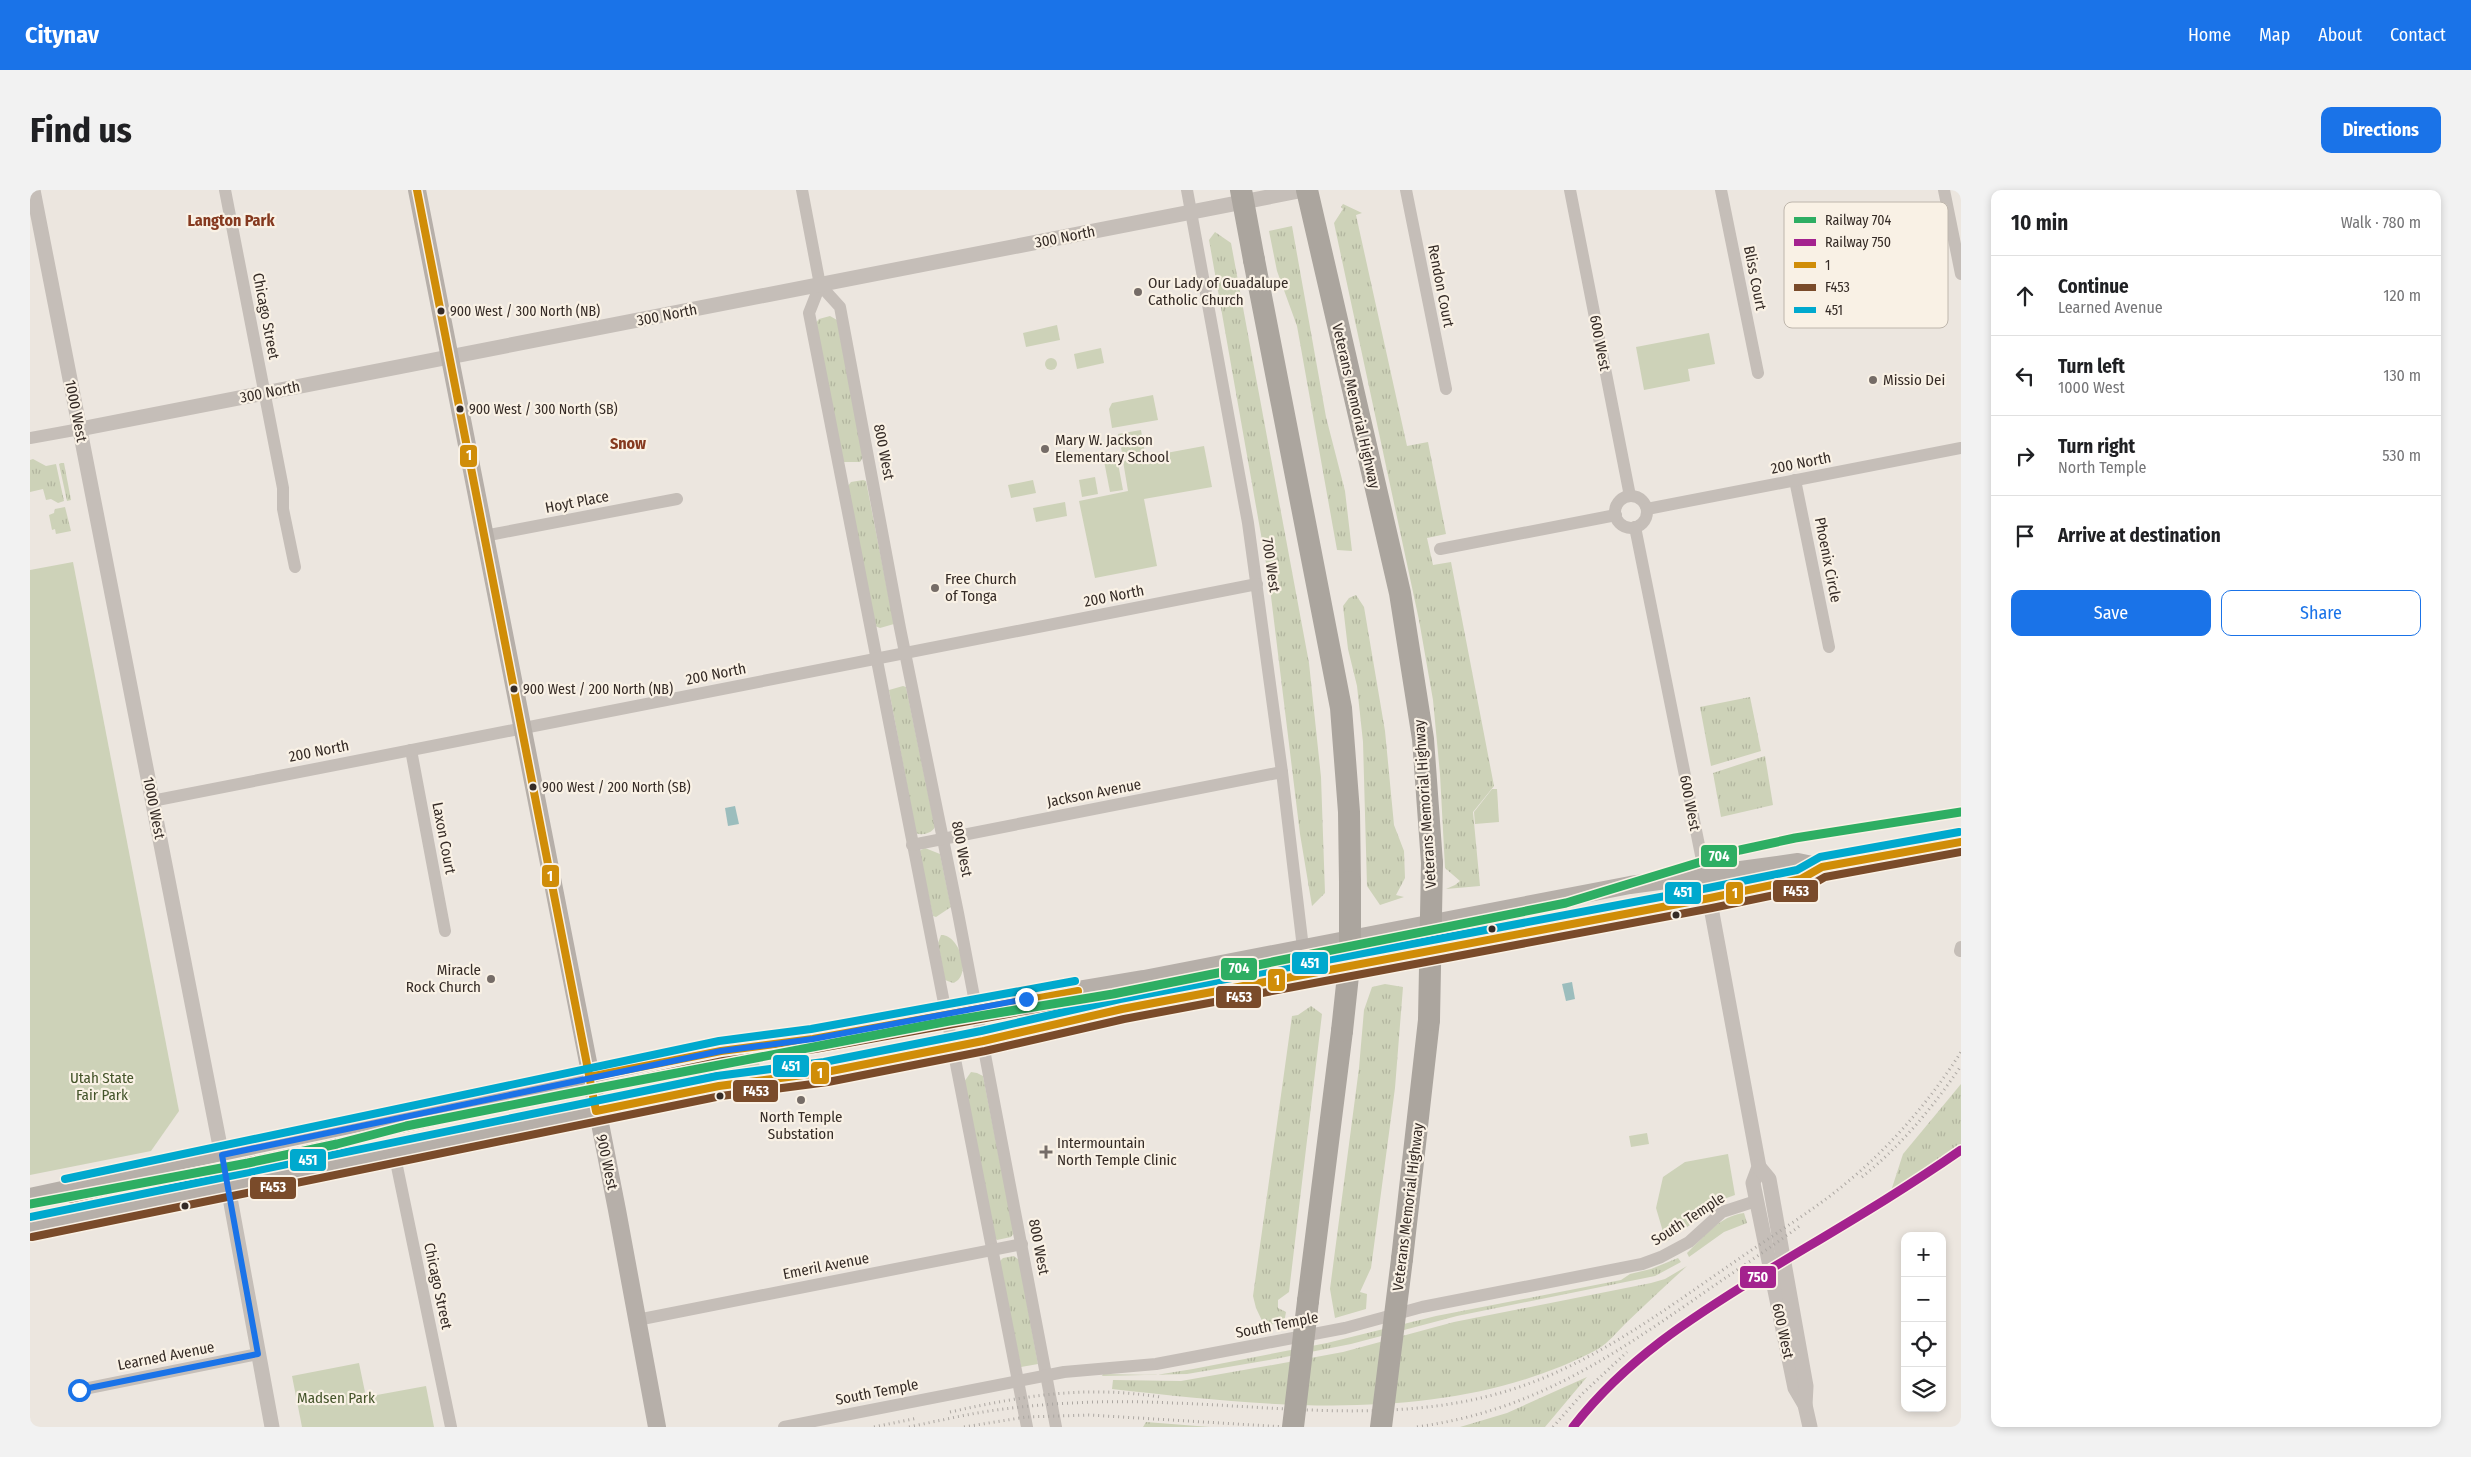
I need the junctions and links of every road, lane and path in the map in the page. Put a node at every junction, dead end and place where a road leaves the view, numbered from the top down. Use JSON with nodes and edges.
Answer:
{"nodes":[{"id":1,"x":33,"y":190,"type":"edge"},
{"id":2,"x":225,"y":190,"type":"edge"},
{"id":3,"x":417,"y":190,"type":"edge"},
{"id":4,"x":802,"y":190,"type":"edge"},
{"id":5,"x":1187,"y":190,"type":"edge"},
{"id":6,"x":1242,"y":190,"type":"edge"},
{"id":7,"x":1305,"y":190,"type":"edge"},
{"id":8,"x":1406,"y":190,"type":"edge"},
{"id":9,"x":1570,"y":190,"type":"edge"},
{"id":10,"x":1722,"y":190,"type":"edge"},
{"id":11,"x":1948,"y":210,"type":"edge"},
{"id":12,"x":1191,"y":212,"type":"junction"},
{"id":13,"x":1961,"y":274,"type":"edge"},
{"id":14,"x":820,"y":285,"type":"junction"},
{"id":15,"x":449,"y":357,"type":"junction"},
{"id":16,"x":1758,"y":373,"type":"dead end"},
{"id":17,"x":1446,"y":389,"type":"dead end"},
{"id":18,"x":264,"y":393,"type":"junction"},
{"id":19,"x":80,"y":429,"type":"junction"},
{"id":20,"x":30,"y":438,"type":"edge"},
{"id":21,"x":1961,"y":448,"type":"edge"},
{"id":22,"x":1795,"y":480,"type":"junction"},
{"id":23,"x":1630,"y":496,"type":"junction"},
{"id":24,"x":677,"y":499,"type":"dead end"},
{"id":25,"x":1647,"y":509,"type":"junction"},
{"id":26,"x":1616,"y":515,"type":"junction"},
{"id":27,"x":1635,"y":527,"type":"junction"},
{"id":28,"x":484,"y":536,"type":"junction"},
{"id":29,"x":1440,"y":549,"type":"dead end"},
{"id":30,"x":294,"y":567,"type":"dead end"},
{"id":31,"x":1257,"y":584,"type":"junction"},
{"id":32,"x":1829,"y":647,"type":"dead end"},
{"id":33,"x":905,"y":653,"type":"junction"},
{"id":34,"x":878,"y":659,"type":"junction"},
{"id":35,"x":522,"y":728,"type":"junction"},
{"id":36,"x":411,"y":750,"type":"junction"},
{"id":37,"x":1282,"y":772,"type":"junction"},
{"id":38,"x":152,"y":801,"type":"junction"},
{"id":39,"x":944,"y":839,"type":"junction"},
{"id":40,"x":1956,"y":842,"type":"edge"},
{"id":41,"x":912,"y":845,"type":"junction"},
{"id":42,"x":1822,"y":867,"type":"junction"},
{"id":43,"x":1705,"y":875,"type":"junction"},
{"id":44,"x":1710,"y":898,"type":"junction"},
{"id":45,"x":445,"y":931,"type":"dead end"},
{"id":46,"x":1303,"y":948,"type":"junction"},
{"id":47,"x":977,"y":1007,"type":"junction"},
{"id":48,"x":948,"y":1013,"type":"junction"},
{"id":49,"x":983,"y":1041,"type":"junction"},
{"id":50,"x":954,"y":1047,"type":"junction"},
{"id":51,"x":589,"y":1077,"type":"junction"},
{"id":52,"x":596,"y":1111,"type":"junction"},
{"id":53,"x":394,"y":1152,"type":"junction"},
{"id":54,"x":222,"y":1155,"type":"junction"},
{"id":55,"x":1759,"y":1167,"type":"junction"},
{"id":56,"x":228,"y":1187,"type":"junction"},
{"id":57,"x":30,"y":1197,"type":"edge"},
{"id":58,"x":1756,"y":1201,"type":"junction"},
{"id":59,"x":30,"y":1227,"type":"edge"},
{"id":60,"x":1022,"y":1244,"type":"junction"},
{"id":61,"x":992,"y":1250,"type":"junction"},
{"id":62,"x":637,"y":1320,"type":"junction"},
{"id":63,"x":258,"y":1354,"type":"junction"},
{"id":64,"x":1046,"y":1376,"type":"junction"},
{"id":65,"x":1019,"y":1381,"type":"junction"},
{"id":66,"x":79,"y":1390,"type":"dead end"},
{"id":67,"x":1805,"y":1405,"type":"junction"},
{"id":68,"x":272,"y":1427,"type":"edge"},
{"id":69,"x":451,"y":1427,"type":"edge"},
{"id":70,"x":657,"y":1427,"type":"edge"},
{"id":71,"x":784,"y":1427,"type":"edge"},
{"id":72,"x":1028,"y":1427,"type":"edge"},
{"id":73,"x":1056,"y":1427,"type":"edge"},
{"id":74,"x":1293,"y":1427,"type":"edge"},
{"id":75,"x":1381,"y":1427,"type":"edge"},
{"id":76,"x":1809,"y":1427,"type":"edge"}],
"edges":[{"from":1,"to":19,"type":"street","name":"1000 West"},
{"from":2,"to":18,"type":"street","name":"Chicago Street"},
{"from":3,"to":15,"type":"main road","name":"900 West"},
{"from":4,"to":14,"type":"street"},
{"from":5,"to":12,"type":"street","name":"700 West"},
{"from":6,"to":74,"type":"highway","bridge":true},
{"from":7,"to":12,"type":"street","name":"300 North"},
{"from":7,"to":75,"type":"highway","name":"Veterans Memorial Highway","bridge":true},
{"from":8,"to":17,"type":"street","name":"Rendon Court"},
{"from":9,"to":23,"type":"street","name":"600 West"},
{"from":10,"to":16,"type":"street","name":"Bliss Court"},
{"from":11,"to":13,"type":"street"},
{"from":12,"to":14,"type":"street","name":"300 North"},
{"from":12,"to":31,"type":"street","name":"700 West"},
{"from":14,"to":15,"type":"street","name":"300 North"},
{"from":14,"to":33,"type":"street","name":"800 West"},
{"from":14,"to":34,"type":"street"},
{"from":15,"to":18,"type":"street","name":"300 North"},
{"from":15,"to":28,"type":"main road","name":"900 West"},
{"from":18,"to":19,"type":"street","name":"300 North"},
{"from":18,"to":30,"type":"street","name":"Chicago Street"},
{"from":19,"to":20,"type":"street","name":"300 North"},
{"from":19,"to":38,"type":"street","name":"1000 West"},
{"from":21,"to":22,"type":"street","name":"200 North"},
{"from":22,"to":25,"type":"street","name":"200 North"},
{"from":22,"to":32,"type":"street","name":"Phoenix Circle"},
{"from":23,"to":25,"type":"street"},
{"from":23,"to":26,"type":"street"},
{"from":24,"to":28,"type":"street","name":"Hoyt Place"},
{"from":25,"to":27,"type":"street"},
{"from":26,"to":27,"type":"street"},
{"from":26,"to":29,"type":"street"},
{"from":27,"to":43,"type":"street","name":"600 West"},
{"from":28,"to":35,"type":"main road","name":"900 West"},
{"from":31,"to":33,"type":"street","name":"200 North"},
{"from":31,"to":37,"type":"street","name":"700 West"},
{"from":33,"to":34,"type":"street","name":"200 North"},
{"from":33,"to":39,"type":"street","name":"800 West"},
{"from":34,"to":35,"type":"street","name":"200 North"},
{"from":34,"to":41,"type":"street"},
{"from":35,"to":36,"type":"street","name":"200 North"},
{"from":35,"to":51,"type":"main road","name":"900 West"},
{"from":36,"to":38,"type":"street","name":"200 North"},
{"from":36,"to":45,"type":"street","name":"Laxon Court"},
{"from":37,"to":39,"type":"street","name":"Jackson Avenue"},
{"from":37,"to":46,"type":"street","name":"700 West"},
{"from":38,"to":54,"type":"street","name":"1000 West"},
{"from":39,"to":41,"type":"street","name":"Jackson Avenue"},
{"from":39,"to":47,"type":"street","name":"800 West"},
{"from":40,"to":42,"type":"main road"},
{"from":41,"to":48,"type":"street"},
{"from":42,"to":43,"type":"main road"},
{"from":42,"to":44,"type":"main road"},
{"from":43,"to":44,"type":"street","name":"600 West"},
{"from":43,"to":46,"type":"main road"},
{"from":44,"to":49,"type":"main road"},
{"from":44,"to":55,"type":"street","name":"600 West"},
{"from":46,"to":47,"type":"main road"},
{"from":47,"to":48,"type":"main road"},
{"from":47,"to":49,"type":"street","name":"800 West"},
{"from":48,"to":50,"type":"street"},
{"from":48,"to":51,"type":"main road"},
{"from":49,"to":50,"type":"main road"},
{"from":49,"to":60,"type":"street","name":"800 West"},
{"from":50,"to":52,"type":"main road"},
{"from":50,"to":61,"type":"street"},
{"from":51,"to":52,"type":"main road","name":"900 West"},
{"from":51,"to":54,"type":"main road"},
{"from":52,"to":53,"type":"main road"},
{"from":52,"to":62,"type":"main road","name":"900 West"},
{"from":53,"to":56,"type":"main road"},
{"from":53,"to":69,"type":"street","name":"Chicago Street"},
{"from":54,"to":56,"type":"street","name":"1000 West"},
{"from":54,"to":57,"type":"main road"},
{"from":55,"to":58,"type":"street","name":"600 West"},
{"from":55,"to":67,"type":"street","name":"600 West"},
{"from":56,"to":59,"type":"main road"},
{"from":56,"to":63,"type":"street","name":"1000 West"},
{"from":58,"to":64,"type":"street","name":"South Temple"},
{"from":58,"to":67,"type":"street","name":"600 West"},
{"from":60,"to":61,"type":"street","name":"Emeril Avenue"},
{"from":60,"to":64,"type":"street","name":"800 West"},
{"from":61,"to":62,"type":"street","name":"Emeril Avenue"},
{"from":61,"to":65,"type":"street"},
{"from":62,"to":70,"type":"main road","name":"900 West"},
{"from":63,"to":66,"type":"street","name":"Learned Avenue"},
{"from":63,"to":68,"type":"street","name":"1000 West"},
{"from":64,"to":65,"type":"street","name":"South Temple"},
{"from":64,"to":73,"type":"street","name":"800 West"},
{"from":65,"to":71,"type":"street","name":"South Temple"},
{"from":65,"to":72,"type":"street"},
{"from":67,"to":76,"type":"street","name":"600 West"}]}
